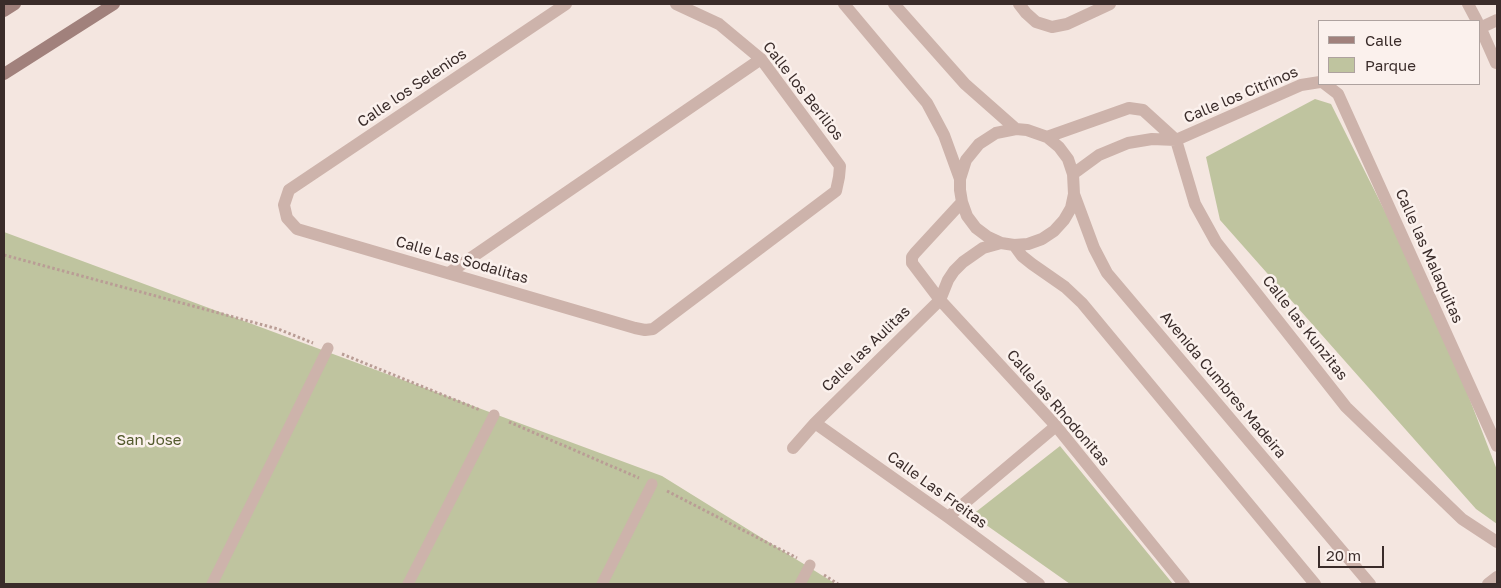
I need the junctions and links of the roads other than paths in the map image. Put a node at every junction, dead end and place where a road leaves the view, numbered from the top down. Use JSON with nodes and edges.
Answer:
{"nodes":[{"id":1,"x":15,"y":4,"type":"edge"},
{"id":2,"x":114,"y":4,"type":"edge"},
{"id":3,"x":566,"y":4,"type":"edge"},
{"id":4,"x":676,"y":4,"type":"edge"},
{"id":5,"x":844,"y":4,"type":"edge"},
{"id":6,"x":894,"y":4,"type":"edge"},
{"id":7,"x":1019,"y":4,"type":"edge"},
{"id":8,"x":1110,"y":4,"type":"edge"},
{"id":9,"x":1468,"y":4,"type":"edge"},
{"id":10,"x":4,"y":11,"type":"edge"},
{"id":11,"x":1476,"y":20,"type":"edge"},
{"id":12,"x":1497,"y":20,"type":"edge"},
{"id":13,"x":1481,"y":27,"type":"edge"},
{"id":14,"x":1481,"y":29,"type":"edge"},
{"id":15,"x":761,"y":59,"type":"junction"},
{"id":16,"x":1496,"y":63,"type":"dead end"},
{"id":17,"x":4,"y":74,"type":"edge"},
{"id":18,"x":1318,"y":82,"type":"edge"},
{"id":19,"x":1326,"y":85,"type":"edge"},
{"id":20,"x":1016,"y":129,"type":"junction"},
{"id":21,"x":1046,"y":137,"type":"junction"},
{"id":22,"x":1176,"y":140,"type":"junction"},
{"id":23,"x":1073,"y":174,"type":"junction"},
{"id":24,"x":960,"y":179,"type":"junction"},
{"id":25,"x":1074,"y":194,"type":"junction"},
{"id":26,"x":962,"y":202,"type":"junction"},
{"id":27,"x":284,"y":204,"type":"joint"},
{"id":28,"x":1008,"y":244,"type":"junction"},
{"id":29,"x":449,"y":273,"type":"junction"},
{"id":30,"x":940,"y":300,"type":"junction"},
{"id":31,"x":645,"y":330,"type":"joint"},
{"id":32,"x":328,"y":348,"type":"road end"},
{"id":33,"x":494,"y":415,"type":"road end"},
{"id":34,"x":814,"y":423,"type":"junction"},
{"id":35,"x":1056,"y":426,"type":"junction"},
{"id":36,"x":1497,"y":446,"type":"edge"},
{"id":37,"x":793,"y":448,"type":"dead end"},
{"id":38,"x":652,"y":484,"type":"road end"},
{"id":39,"x":948,"y":517,"type":"junction"},
{"id":40,"x":1497,"y":542,"type":"edge"},
{"id":41,"x":810,"y":565,"type":"road end"},
{"id":42,"x":1497,"y":576,"type":"edge"},
{"id":43,"x":212,"y":584,"type":"edge"},
{"id":44,"x":408,"y":584,"type":"edge"},
{"id":45,"x":602,"y":584,"type":"edge"},
{"id":46,"x":800,"y":584,"type":"edge"},
{"id":47,"x":1039,"y":584,"type":"edge"},
{"id":48,"x":1184,"y":584,"type":"edge"},
{"id":49,"x":1315,"y":584,"type":"edge"},
{"id":50,"x":1370,"y":584,"type":"edge"},
{"id":51,"x":1488,"y":584,"type":"edge"}],
"edges":[{"from":1,"to":10,"type":"street"},
{"from":2,"to":17,"type":"street"},
{"from":3,"to":27,"type":"street","name":"Calle los Selenios"},
{"from":4,"to":15,"type":"street","name":"Calle los Berilios"},
{"from":5,"to":24,"type":"street"},
{"from":6,"to":20,"type":"street"},
{"from":7,"to":8,"type":"street"},
{"from":9,"to":11,"type":"street"},
{"from":12,"to":13,"type":"street"},
{"from":14,"to":16,"type":"street"},
{"from":15,"to":29,"type":"street"},
{"from":15,"to":31,"type":"street","name":"Calle los Berilios"},
{"from":18,"to":22,"type":"street","name":"Calle los Citrinos"},
{"from":19,"to":36,"type":"street","name":"Calle las Malaquitas"},
{"from":20,"to":21,"type":"street"},
{"from":20,"to":24,"type":"street"},
{"from":21,"to":22,"type":"street"},
{"from":21,"to":23,"type":"street"},
{"from":22,"to":23,"type":"street"},
{"from":22,"to":40,"type":"street","name":"Calle las Kunzitas"},
{"from":23,"to":25,"type":"street"},
{"from":24,"to":26,"type":"street"},
{"from":25,"to":28,"type":"street"},
{"from":25,"to":50,"type":"street","name":"Avenida Cumbres Madeira"},
{"from":26,"to":28,"type":"street"},
{"from":26,"to":30,"type":"street","name":"Calle las Rhodonitas"},
{"from":27,"to":29,"type":"street","name":"Calle Las Sodalitas"},
{"from":28,"to":30,"type":"street"},
{"from":28,"to":49,"type":"street"},
{"from":29,"to":31,"type":"street","name":"Calle Las Sodalitas"},
{"from":30,"to":34,"type":"street","name":"Calle las Aulitas"},
{"from":30,"to":35,"type":"street","name":"Calle las Rhodonitas"},
{"from":32,"to":43,"type":"lane"},
{"from":33,"to":44,"type":"lane"},
{"from":34,"to":37,"type":"street"},
{"from":34,"to":39,"type":"street","name":"Calle Las Freitas"},
{"from":35,"to":39,"type":"street"},
{"from":35,"to":48,"type":"street","name":"Calle las Rhodonitas"},
{"from":38,"to":45,"type":"lane"},
{"from":39,"to":47,"type":"street","name":"Calle Las Freitas"},
{"from":41,"to":46,"type":"lane"},
{"from":42,"to":51,"type":"street"}]}
